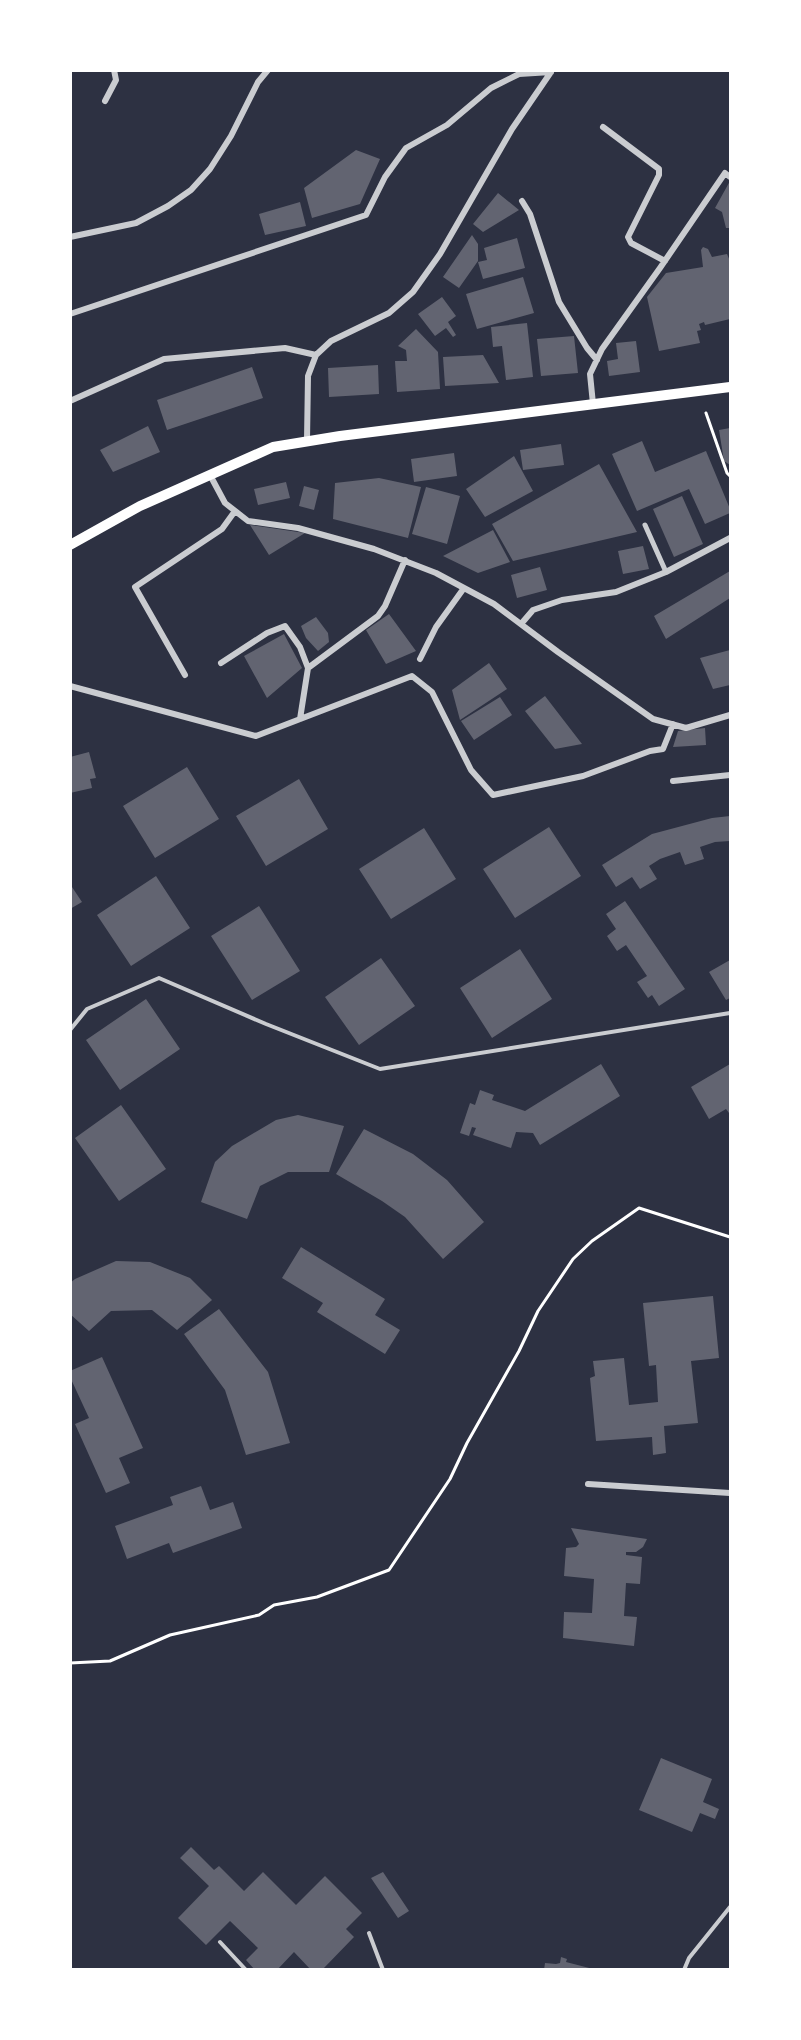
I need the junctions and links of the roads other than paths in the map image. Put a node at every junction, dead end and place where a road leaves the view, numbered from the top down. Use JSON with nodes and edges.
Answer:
{"nodes":[{"id":1,"x":114,"y":70,"type":"edge"},
{"id":2,"x":268,"y":70,"type":"edge"},
{"id":3,"x":551,"y":71,"type":"edge"},
{"id":4,"x":105,"y":101,"type":"dead end"},
{"id":5,"x":603,"y":127,"type":"dead end"},
{"id":6,"x":728,"y":175,"type":"edge"},
{"id":7,"x":522,"y":201,"type":"dead end"},
{"id":8,"x":70,"y":237,"type":"edge"},
{"id":9,"x":665,"y":261,"type":"junction"},
{"id":10,"x":70,"y":314,"type":"edge"},
{"id":11,"x":316,"y":355,"type":"junction"},
{"id":12,"x":597,"y":360,"type":"junction"},
{"id":13,"x":730,"y":387,"type":"edge"},
{"id":14,"x":70,"y":401,"type":"edge"},
{"id":15,"x":593,"y":404,"type":"junction"},
{"id":16,"x":307,"y":440,"type":"junction"},
{"id":17,"x":210,"y":475,"type":"junction"},
{"id":18,"x":235,"y":510,"type":"junction"},
{"id":19,"x":645,"y":525,"type":"dead end"},
{"id":20,"x":730,"y":538,"type":"edge"},
{"id":21,"x":70,"y":545,"type":"edge"},
{"id":22,"x":405,"y":560,"type":"junction"},
{"id":23,"x":666,"y":572,"type":"junction"},
{"id":24,"x":464,"y":588,"type":"junction"},
{"id":25,"x":521,"y":624,"type":"junction"},
{"id":26,"x":420,"y":659,"type":"dead end"},
{"id":27,"x":221,"y":663,"type":"dead end"},
{"id":28,"x":308,"y":668,"type":"junction"},
{"id":29,"x":185,"y":675,"type":"dead end"},
{"id":30,"x":70,"y":686,"type":"edge"},
{"id":31,"x":730,"y":715,"type":"edge"},
{"id":32,"x":300,"y":719,"type":"junction"},
{"id":33,"x":673,"y":724,"type":"junction"},
{"id":34,"x":730,"y":775,"type":"edge"},
{"id":35,"x":673,"y":781,"type":"dead end"},
{"id":36,"x":730,"y":1013,"type":"edge"},
{"id":37,"x":70,"y":1030,"type":"edge"},
{"id":38,"x":588,"y":1484,"type":"dead end"},
{"id":39,"x":730,"y":1493,"type":"edge"},
{"id":40,"x":730,"y":1907,"type":"edge"},
{"id":41,"x":369,"y":1933,"type":"dead end"},
{"id":42,"x":220,"y":1942,"type":"dead end"},
{"id":43,"x":246,"y":1970,"type":"edge"},
{"id":44,"x":383,"y":1970,"type":"edge"},
{"id":45,"x":684,"y":1970,"type":"edge"}],
"edges":[{"from":1,"to":4,"type":"street"},
{"from":2,"to":8,"type":"street"},
{"from":3,"to":10,"type":"street"},
{"from":3,"to":11,"type":"street"},
{"from":5,"to":9,"type":"street"},
{"from":6,"to":9,"type":"street"},
{"from":7,"to":12,"type":"street"},
{"from":9,"to":12,"type":"street"},
{"from":11,"to":14,"type":"street"},
{"from":11,"to":16,"type":"street"},
{"from":12,"to":15,"type":"street"},
{"from":13,"to":15,"type":"main road"},
{"from":15,"to":16,"type":"main road"},
{"from":16,"to":17,"type":"main road"},
{"from":17,"to":18,"type":"street"},
{"from":17,"to":21,"type":"main road"},
{"from":18,"to":22,"type":"street"},
{"from":18,"to":29,"type":"street"},
{"from":19,"to":23,"type":"street"},
{"from":20,"to":23,"type":"street"},
{"from":22,"to":24,"type":"street"},
{"from":22,"to":28,"type":"street"},
{"from":23,"to":25,"type":"street"},
{"from":24,"to":25,"type":"street"},
{"from":24,"to":26,"type":"street"},
{"from":25,"to":33,"type":"street"},
{"from":27,"to":28,"type":"street"},
{"from":28,"to":32,"type":"street"},
{"from":30,"to":32,"type":"street"},
{"from":31,"to":33,"type":"street"},
{"from":32,"to":33,"type":"street"},
{"from":34,"to":35,"type":"street"},
{"from":36,"to":37,"type":"lane"},
{"from":38,"to":39,"type":"street"},
{"from":40,"to":45,"type":"lane"},
{"from":41,"to":44,"type":"lane"},
{"from":42,"to":43,"type":"lane"}]}
